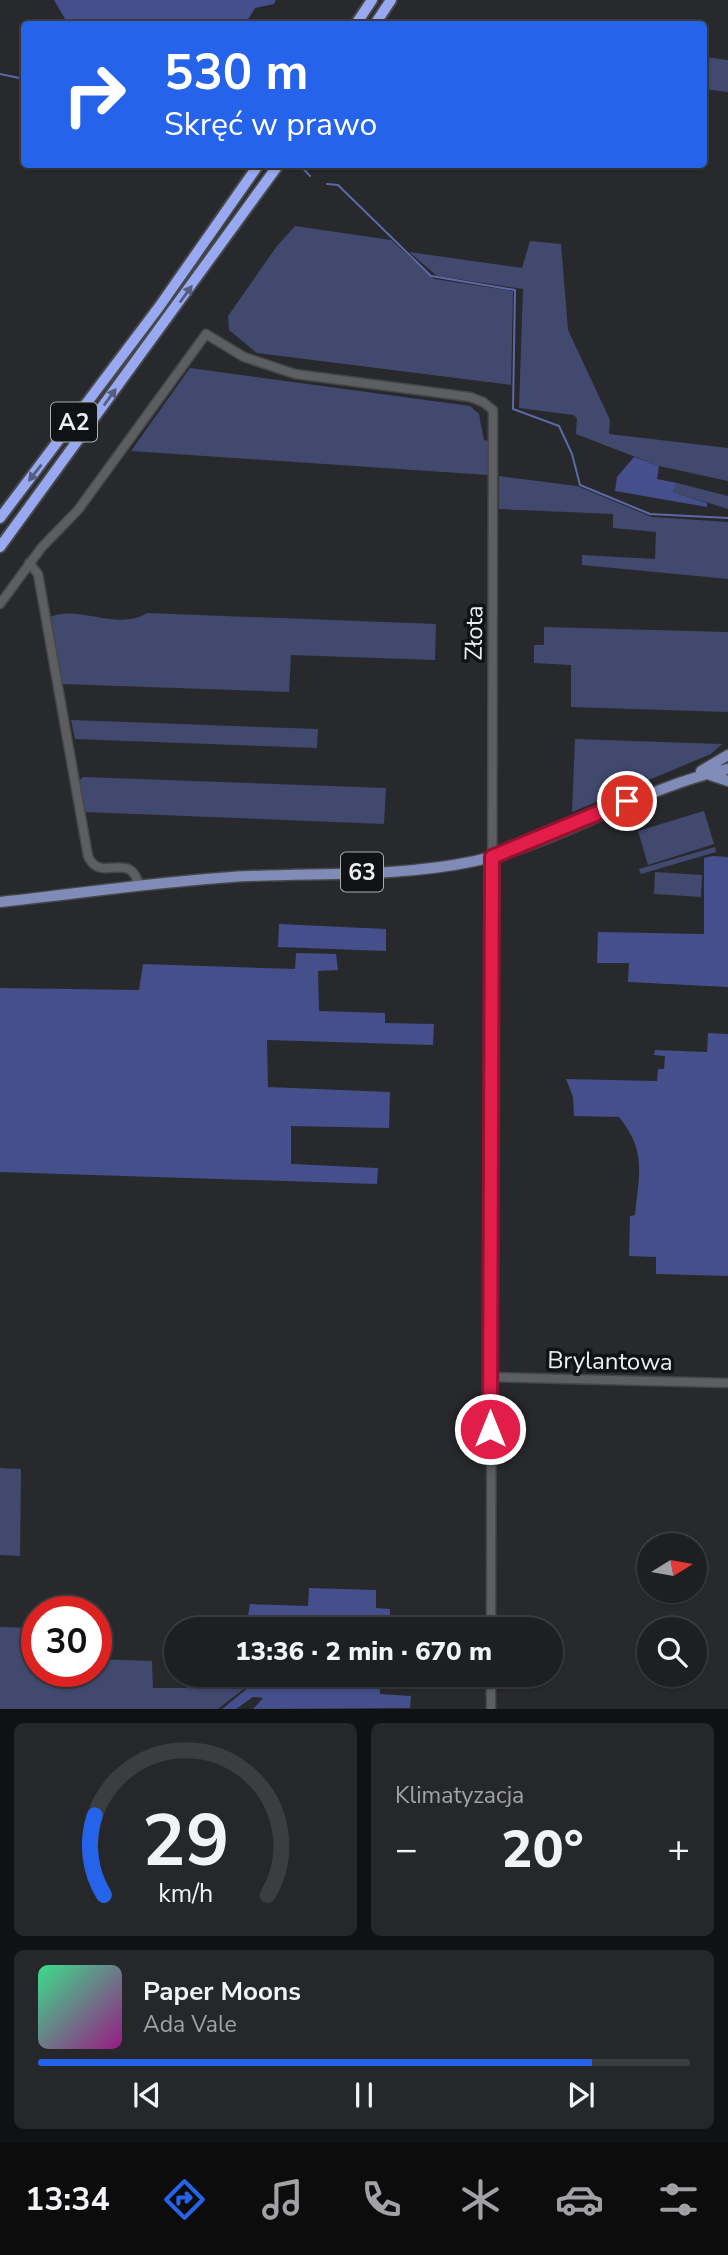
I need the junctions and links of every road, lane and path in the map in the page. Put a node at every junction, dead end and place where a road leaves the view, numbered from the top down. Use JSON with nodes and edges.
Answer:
{"nodes":[{"id":1,"x":372,"y":0,"type":"edge"},
{"id":2,"x":391,"y":0,"type":"edge"},
{"id":3,"x":358,"y":21,"type":"edge"},
{"id":4,"x":378,"y":21,"type":"edge"},
{"id":5,"x":256,"y":168,"type":"edge"},
{"id":6,"x":276,"y":168,"type":"edge"},
{"id":7,"x":0,"y":518,"type":"edge"},
{"id":8,"x":0,"y":547,"type":"edge"},
{"id":9,"x":29,"y":564,"type":"junction"},
{"id":10,"x":0,"y":604,"type":"edge"},
{"id":11,"x":728,"y":755,"type":"edge"},
{"id":12,"x":728,"y":769,"type":"edge"},
{"id":13,"x":706,"y":774,"type":"junction"},
{"id":14,"x":682,"y":781,"type":"junction"},
{"id":15,"x":728,"y":781,"type":"edge"},
{"id":16,"x":492,"y":857,"type":"junction"},
{"id":17,"x":139,"y":886,"type":"junction"},
{"id":18,"x":0,"y":902,"type":"edge"},
{"id":19,"x":490,"y":1377,"type":"junction"},
{"id":20,"x":728,"y":1383,"type":"edge"},
{"id":21,"x":491,"y":1617,"type":"edge"},
{"id":22,"x":491,"y":1687,"type":"edge"},
{"id":23,"x":491,"y":1709,"type":"edge"}],
"edges":[{"from":1,"to":3,"type":"highway"},
{"from":2,"to":4,"type":"highway"},
{"from":5,"to":7,"type":"highway","number":"A2","one_way":true},
{"from":8,"to":6,"type":"highway","number":"A2","one_way":true},
{"from":9,"to":10,"type":"street"},
{"from":9,"to":16,"type":"street","name":"Złota"},
{"from":9,"to":17,"type":"street"},
{"from":11,"to":14,"type":"main road","number":"63"},
{"from":12,"to":13,"type":"main road","number":"63"},
{"from":13,"to":14,"type":"main road","number":"63"},
{"from":13,"to":15,"type":"main road"},
{"from":14,"to":16,"type":"main road","number":"63"},
{"from":16,"to":17,"type":"main road","number":"63"},
{"from":16,"to":19,"type":"street","name":"Złota"},
{"from":17,"to":18,"type":"main road","number":"63"},
{"from":19,"to":20,"type":"street","name":"Brylantowa"},
{"from":19,"to":21,"type":"street","name":"Złota"},
{"from":22,"to":23,"type":"street"}]}
